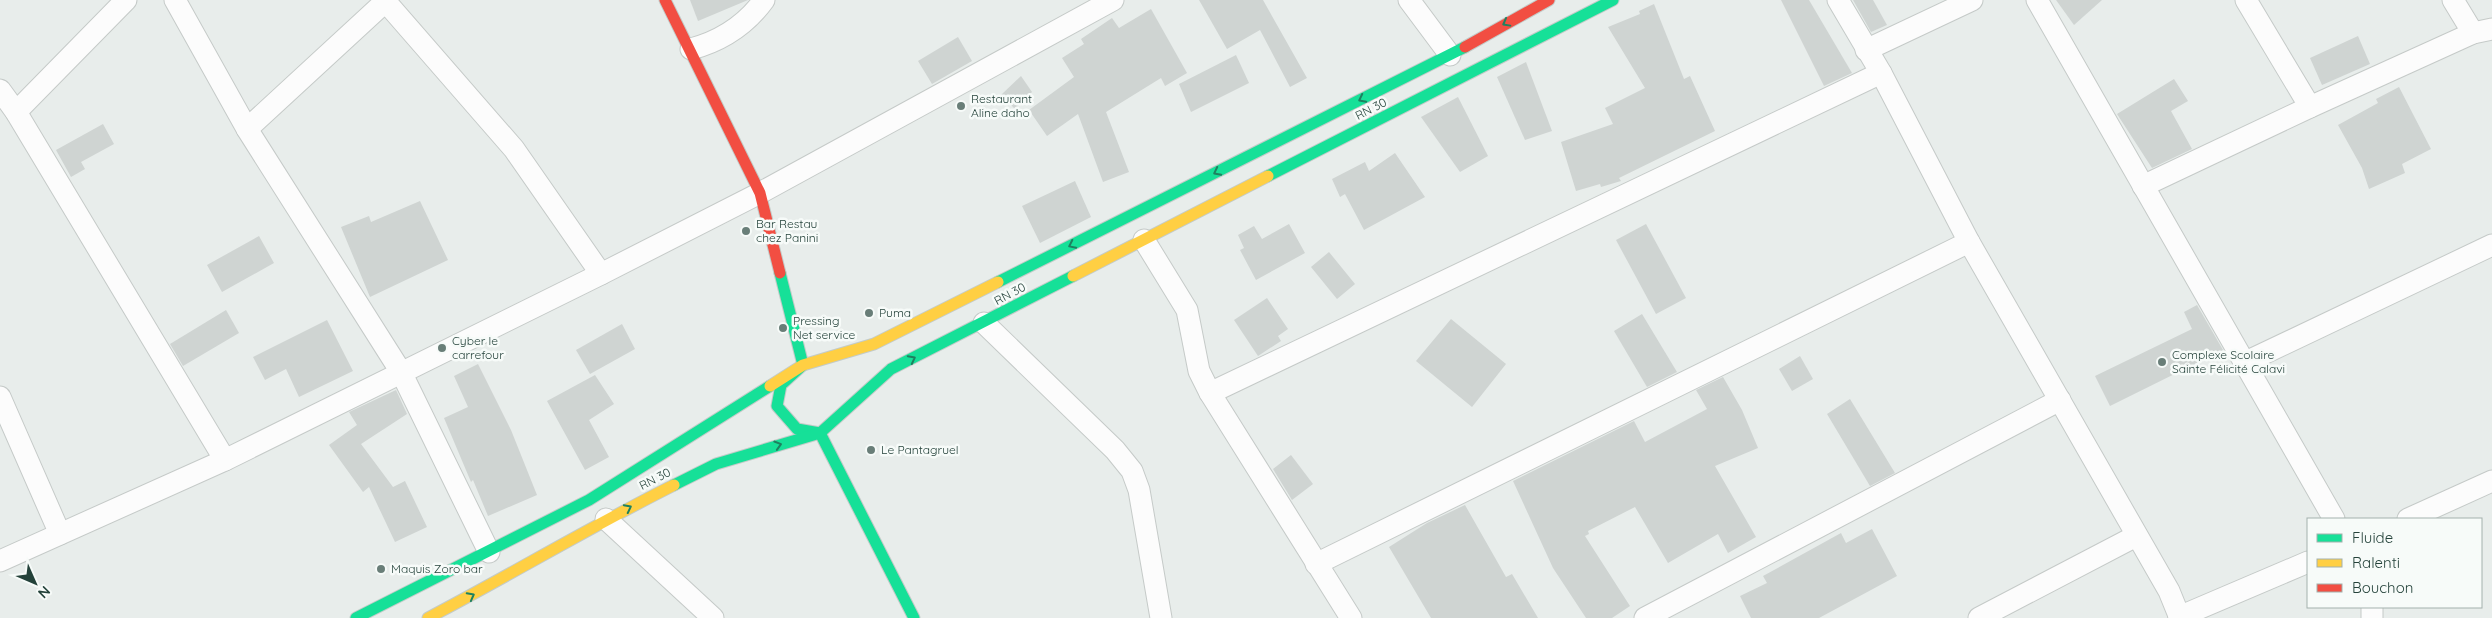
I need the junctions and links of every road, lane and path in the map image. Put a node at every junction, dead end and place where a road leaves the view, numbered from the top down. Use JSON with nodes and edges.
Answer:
{"nodes":[{"id":1,"x":126,"y":0,"type":"edge"},
{"id":2,"x":175,"y":0,"type":"edge"},
{"id":3,"x":665,"y":0,"type":"edge"},
{"id":4,"x":764,"y":0,"type":"edge"},
{"id":5,"x":1114,"y":0,"type":"edge"},
{"id":6,"x":1409,"y":0,"type":"edge"},
{"id":7,"x":1549,"y":0,"type":"edge"},
{"id":8,"x":1614,"y":0,"type":"edge"},
{"id":9,"x":1838,"y":0,"type":"edge"},
{"id":10,"x":1972,"y":0,"type":"edge"},
{"id":11,"x":2037,"y":0,"type":"edge"},
{"id":12,"x":2246,"y":0,"type":"edge"},
{"id":13,"x":2453,"y":0,"type":"edge"},
{"id":14,"x":386,"y":1,"type":"edge"},
{"id":15,"x":2482,"y":31,"type":"edge"},
{"id":16,"x":691,"y":49,"type":"junction"},
{"id":17,"x":1866,"y":50,"type":"junction"},
{"id":18,"x":1450,"y":55,"type":"junction"},
{"id":19,"x":1881,"y":73,"type":"junction"},
{"id":20,"x":0,"y":90,"type":"edge"},
{"id":21,"x":2310,"y":107,"type":"junction"},
{"id":22,"x":16,"y":112,"type":"junction"},
{"id":23,"x":247,"y":129,"type":"junction"},
{"id":24,"x":2143,"y":186,"type":"junction"},
{"id":25,"x":760,"y":193,"type":"junction"},
{"id":26,"x":1144,"y":240,"type":"junction"},
{"id":27,"x":1969,"y":242,"type":"junction"},
{"id":28,"x":2492,"y":245,"type":"edge"},
{"id":29,"x":601,"y":274,"type":"junction"},
{"id":30,"x":984,"y":323,"type":"junction"},
{"id":31,"x":2244,"y":363,"type":"junction"},
{"id":32,"x":803,"y":365,"type":"junction"},
{"id":33,"x":401,"y":372,"type":"junction"},
{"id":34,"x":1210,"y":393,"type":"junction"},
{"id":35,"x":0,"y":397,"type":"edge"},
{"id":36,"x":2060,"y":400,"type":"junction"},
{"id":37,"x":820,"y":433,"type":"junction"},
{"id":38,"x":225,"y":460,"type":"junction"},
{"id":39,"x":2492,"y":481,"type":"edge"},
{"id":40,"x":2333,"y":518,"type":"edge"},
{"id":41,"x":2410,"y":518,"type":"edge"},
{"id":42,"x":606,"y":519,"type":"junction"},
{"id":43,"x":60,"y":534,"type":"junction"},
{"id":44,"x":2136,"y":536,"type":"junction"},
{"id":45,"x":489,"y":552,"type":"junction"},
{"id":46,"x":0,"y":561,"type":"edge"},
{"id":47,"x":2307,"y":562,"type":"edge"},
{"id":48,"x":1316,"y":564,"type":"junction"},
{"id":49,"x":440,"y":616,"type":"edge"},
{"id":50,"x":356,"y":618,"type":"edge"},
{"id":51,"x":713,"y":618,"type":"edge"},
{"id":52,"x":914,"y":618,"type":"edge"},
{"id":53,"x":1161,"y":618,"type":"edge"},
{"id":54,"x":1350,"y":618,"type":"edge"},
{"id":55,"x":1645,"y":618,"type":"edge"},
{"id":56,"x":1978,"y":618,"type":"edge"},
{"id":57,"x":2179,"y":618,"type":"edge"}],
"edges":[{"from":1,"to":22,"type":"street"},
{"from":2,"to":23,"type":"street"},
{"from":3,"to":16,"type":"main road"},
{"from":4,"to":16,"type":"street"},
{"from":5,"to":25,"type":"street"},
{"from":6,"to":18,"type":"street"},
{"from":7,"to":18,"type":"main road","number":"RN 30","one_way":true},
{"from":8,"to":26,"type":"main road","name":"RN 30","number":"RN 30"},
{"from":9,"to":17,"type":"street"},
{"from":10,"to":17,"type":"street"},
{"from":11,"to":24,"type":"street"},
{"from":12,"to":21,"type":"street"},
{"from":13,"to":15,"type":"street"},
{"from":14,"to":23,"type":"street"},
{"from":14,"to":29,"type":"street"},
{"from":15,"to":21,"type":"street"},
{"from":16,"to":25,"type":"main road"},
{"from":17,"to":19,"type":"street"},
{"from":18,"to":32,"type":"main road","number":"RN 30","one_way":true},
{"from":19,"to":27,"type":"street"},
{"from":19,"to":34,"type":"street"},
{"from":20,"to":22,"type":"street"},
{"from":21,"to":24,"type":"street"},
{"from":22,"to":38,"type":"street"},
{"from":23,"to":33,"type":"street"},
{"from":24,"to":31,"type":"street"},
{"from":25,"to":29,"type":"street"},
{"from":25,"to":32,"type":"main road"},
{"from":26,"to":30,"type":"main road","name":"RN 30","number":"RN 30"},
{"from":26,"to":34,"type":"street"},
{"from":27,"to":36,"type":"street"},
{"from":27,"to":48,"type":"street"},
{"from":28,"to":31,"type":"street"},
{"from":29,"to":33,"type":"street"},
{"from":37,"to":30,"type":"main road","name":"RN 30","number":"RN 30","one_way":true},
{"from":30,"to":53,"type":"street"},
{"from":31,"to":40,"type":"street"},
{"from":32,"to":37,"type":"main road"},
{"from":32,"to":45,"type":"main road","number":"RN 30"},
{"from":33,"to":38,"type":"street"},
{"from":33,"to":45,"type":"street"},
{"from":34,"to":48,"type":"street"},
{"from":35,"to":43,"type":"street"},
{"from":36,"to":44,"type":"street"},
{"from":36,"to":55,"type":"street"},
{"from":42,"to":37,"type":"main road","name":"RN 30","number":"RN 30","one_way":true},
{"from":37,"to":52,"type":"main road"},
{"from":38,"to":43,"type":"street"},
{"from":39,"to":41,"type":"street"},
{"from":49,"to":42,"type":"main road","name":"RN 30","number":"RN 30","one_way":true},
{"from":42,"to":51,"type":"street"},
{"from":43,"to":46,"type":"street"},
{"from":44,"to":56,"type":"street"},
{"from":44,"to":57,"type":"street"},
{"from":45,"to":50,"type":"main road","number":"RN 30"},
{"from":47,"to":57,"type":"street"},
{"from":48,"to":54,"type":"street"}]}
